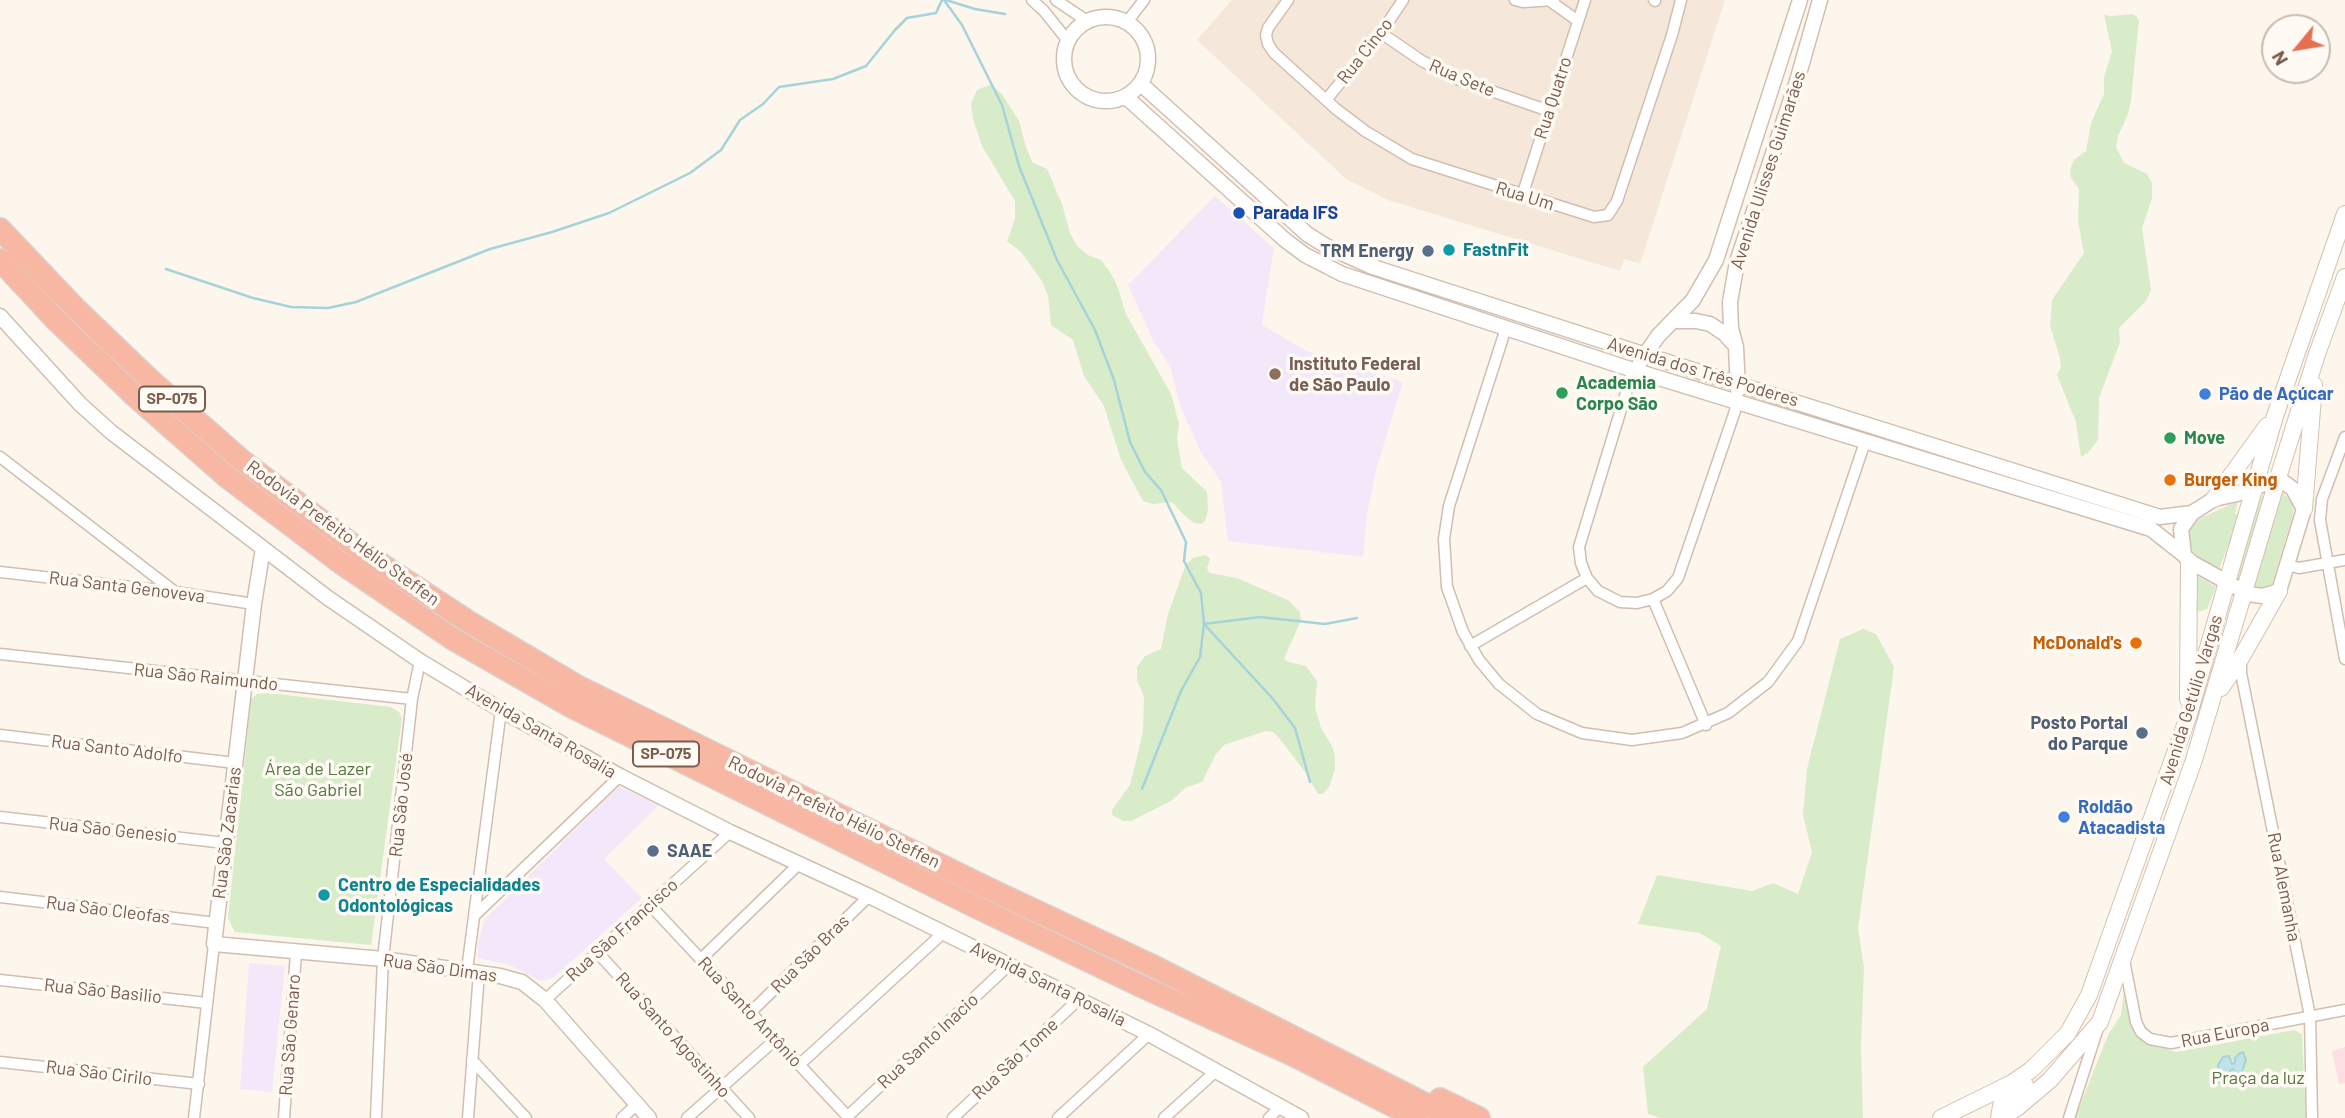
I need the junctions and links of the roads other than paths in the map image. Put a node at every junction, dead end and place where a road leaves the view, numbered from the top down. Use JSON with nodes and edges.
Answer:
{"nodes":[{"id":1,"x":1032,"y":0,"type":"edge"},
{"id":2,"x":1056,"y":0,"type":"edge"},
{"id":3,"x":1144,"y":0,"type":"edge"},
{"id":4,"x":1288,"y":0,"type":"edge"},
{"id":5,"x":1403,"y":0,"type":"edge"},
{"id":6,"x":1515,"y":0,"type":"edge"},
{"id":7,"x":1552,"y":0,"type":"edge"},
{"id":8,"x":1585,"y":0,"type":"edge"},
{"id":9,"x":1681,"y":0,"type":"edge"},
{"id":10,"x":1800,"y":0,"type":"edge"},
{"id":11,"x":1820,"y":0,"type":"edge"},
{"id":12,"x":1087,"y":21,"type":"junction"},
{"id":13,"x":1127,"y":22,"type":"junction"},
{"id":14,"x":1578,"y":22,"type":"junction"},
{"id":15,"x":1381,"y":33,"type":"junction"},
{"id":16,"x":1068,"y":41,"type":"junction"},
{"id":17,"x":1141,"y":84,"type":"junction"},
{"id":18,"x":1126,"y":97,"type":"junction"},
{"id":19,"x":1326,"y":100,"type":"junction"},
{"id":20,"x":1549,"y":110,"type":"junction"},
{"id":21,"x":1522,"y":195,"type":"junction"},
{"id":22,"x":2345,"y":214,"type":"edge"},
{"id":23,"x":0,"y":229,"type":"edge"},
{"id":24,"x":0,"y":260,"type":"edge"},
{"id":25,"x":2345,"y":277,"type":"edge"},
{"id":26,"x":0,"y":316,"type":"edge"},
{"id":27,"x":1673,"y":321,"type":"junction"},
{"id":28,"x":1506,"y":328,"type":"junction"},
{"id":29,"x":1736,"y":347,"type":"junction"},
{"id":30,"x":2317,"y":354,"type":"junction"},
{"id":31,"x":1646,"y":355,"type":"junction"},
{"id":32,"x":1633,"y":370,"type":"junction"},
{"id":33,"x":1739,"y":383,"type":"junction"},
{"id":34,"x":1736,"y":402,"type":"junction"},
{"id":35,"x":2275,"y":416,"type":"junction"},
{"id":36,"x":2345,"y":438,"type":"edge"},
{"id":37,"x":1865,"y":442,"type":"junction"},
{"id":38,"x":2343,"y":451,"type":"edge"},
{"id":39,"x":0,"y":457,"type":"edge"},
{"id":40,"x":2277,"y":481,"type":"junction"},
{"id":41,"x":2254,"y":488,"type":"junction"},
{"id":42,"x":2214,"y":499,"type":"junction"},
{"id":43,"x":2304,"y":509,"type":"junction"},
{"id":44,"x":2192,"y":513,"type":"junction"},
{"id":45,"x":263,"y":548,"type":"junction"},
{"id":46,"x":2186,"y":558,"type":"junction"},
{"id":47,"x":2345,"y":561,"type":"edge"},
{"id":48,"x":2327,"y":564,"type":"junction"},
{"id":49,"x":2287,"y":565,"type":"junction"},
{"id":50,"x":0,"y":572,"type":"edge"},
{"id":51,"x":1587,"y":579,"type":"junction"},
{"id":52,"x":2228,"y":582,"type":"junction"},
{"id":53,"x":2243,"y":591,"type":"junction"},
{"id":54,"x":2278,"y":591,"type":"junction"},
{"id":55,"x":175,"y":592,"type":"junction"},
{"id":56,"x":1653,"y":599,"type":"junction"},
{"id":57,"x":254,"y":604,"type":"junction"},
{"id":58,"x":1470,"y":646,"type":"junction"},
{"id":59,"x":0,"y":654,"type":"edge"},
{"id":60,"x":2241,"y":658,"type":"junction"},
{"id":61,"x":2345,"y":659,"type":"edge"},
{"id":62,"x":420,"y":661,"type":"junction"},
{"id":63,"x":244,"y":682,"type":"junction"},
{"id":64,"x":412,"y":699,"type":"junction"},
{"id":65,"x":2210,"y":706,"type":"junction"},
{"id":66,"x":501,"y":709,"type":"junction"},
{"id":67,"x":2189,"y":714,"type":"junction"},
{"id":68,"x":1706,"y":724,"type":"junction"},
{"id":69,"x":0,"y":736,"type":"edge"},
{"id":70,"x":234,"y":763,"type":"junction"},
{"id":71,"x":620,"y":776,"type":"junction"},
{"id":72,"x":0,"y":817,"type":"edge"},
{"id":73,"x":730,"y":832,"type":"junction"},
{"id":74,"x":225,"y":843,"type":"junction"},
{"id":75,"x":799,"y":864,"type":"junction"},
{"id":76,"x":869,"y":896,"type":"junction"},
{"id":77,"x":0,"y":897,"type":"edge"},
{"id":78,"x":650,"y":905,"type":"junction"},
{"id":79,"x":474,"y":916,"type":"junction"},
{"id":80,"x":216,"y":923,"type":"junction"},
{"id":81,"x":943,"y":933,"type":"junction"},
{"id":82,"x":214,"y":944,"type":"junction"},
{"id":83,"x":597,"y":952,"type":"junction"},
{"id":84,"x":296,"y":953,"type":"junction"},
{"id":85,"x":2124,"y":958,"type":"junction"},
{"id":86,"x":701,"y":959,"type":"junction"},
{"id":87,"x":383,"y":960,"type":"junction"},
{"id":88,"x":1009,"y":965,"type":"junction"},
{"id":89,"x":473,"y":972,"type":"junction"},
{"id":90,"x":0,"y":980,"type":"edge"},
{"id":91,"x":545,"y":1000,"type":"junction"},
{"id":92,"x":1078,"y":1000,"type":"junction"},
{"id":93,"x":206,"y":1003,"type":"junction"},
{"id":94,"x":2345,"y":1010,"type":"edge"},
{"id":95,"x":750,"y":1013,"type":"junction"},
{"id":96,"x":2310,"y":1016,"type":"junction"},
{"id":97,"x":2100,"y":1022,"type":"junction"},
{"id":98,"x":1149,"y":1034,"type":"junction"},
{"id":99,"x":2068,"y":1034,"type":"junction"},
{"id":100,"x":775,"y":1040,"type":"junction"},
{"id":101,"x":1296,"y":1047,"type":"junction"},
{"id":102,"x":472,"y":1060,"type":"junction"},
{"id":103,"x":0,"y":1062,"type":"edge"},
{"id":104,"x":799,"y":1065,"type":"junction"},
{"id":105,"x":1216,"y":1071,"type":"junction"},
{"id":106,"x":199,"y":1084,"type":"junction"},
{"id":107,"x":721,"y":1087,"type":"junction"},
{"id":108,"x":636,"y":1105,"type":"junction"},
{"id":109,"x":1282,"y":1106,"type":"junction"},
{"id":110,"x":848,"y":1117,"type":"edge"},
{"id":111,"x":957,"y":1117,"type":"edge"},
{"id":112,"x":194,"y":1118,"type":"edge"},
{"id":113,"x":284,"y":1118,"type":"edge"},
{"id":114,"x":376,"y":1118,"type":"edge"},
{"id":115,"x":468,"y":1118,"type":"edge"},
{"id":116,"x":526,"y":1118,"type":"edge"},
{"id":117,"x":622,"y":1118,"type":"edge"},
{"id":118,"x":649,"y":1118,"type":"edge"},
{"id":119,"x":687,"y":1118,"type":"edge"},
{"id":120,"x":749,"y":1118,"type":"edge"},
{"id":121,"x":1058,"y":1118,"type":"edge"},
{"id":122,"x":1164,"y":1118,"type":"edge"},
{"id":123,"x":1269,"y":1118,"type":"edge"},
{"id":124,"x":1301,"y":1118,"type":"edge"},
{"id":125,"x":1385,"y":1118,"type":"edge"},
{"id":126,"x":1417,"y":1118,"type":"edge"},
{"id":127,"x":1453,"y":1118,"type":"edge"},
{"id":128,"x":1479,"y":1118,"type":"edge"},
{"id":129,"x":1941,"y":1118,"type":"edge"},
{"id":130,"x":2000,"y":1118,"type":"edge"},
{"id":131,"x":2069,"y":1118,"type":"edge"},
{"id":132,"x":2312,"y":1118,"type":"edge"}],
"edges":[{"from":1,"to":16,"type":"street"},
{"from":2,"to":12,"type":"street"},
{"from":3,"to":13,"type":"street"},
{"from":4,"to":19,"type":"street","name":"Rua Um"},
{"from":5,"to":15,"type":"street","name":"Rua Cinco"},
{"from":6,"to":7,"type":"street"},
{"from":7,"to":14,"type":"street"},
{"from":8,"to":14,"type":"street","name":"Rua Quatro"},
{"from":9,"to":21,"type":"street","name":"Rua Um"},
{"from":10,"to":27,"type":"street","name":"Avenida Ulisses Guimarães"},
{"from":11,"to":29,"type":"street","name":"Avenida Ulisses Guimarães"},
{"from":12,"to":13,"type":"street"},
{"from":12,"to":16,"type":"street"},
{"from":13,"to":17,"type":"street"},
{"from":14,"to":20,"type":"street","name":"Rua Quatro"},
{"from":15,"to":19,"type":"street","name":"Rua Cinco"},
{"from":15,"to":20,"type":"street","name":"Rua Sete"},
{"from":16,"to":18,"type":"street"},
{"from":17,"to":18,"type":"street"},
{"from":17,"to":31,"type":"street","name":"Avenida dos Três Poderes"},
{"from":18,"to":28,"type":"street","name":"Avenida dos Três Poderes"},
{"from":19,"to":21,"type":"street","name":"Rua Um"},
{"from":20,"to":21,"type":"street","name":"Rua Quatro"},
{"from":22,"to":35,"type":"main road","name":"Avenida Getúlio Vargas"},
{"from":23,"to":101,"type":"highway","name":"Rodovia Prefeito Hélio Steffen","number":"SP-075"},
{"from":24,"to":101,"type":"highway","name":"Rodovia Prefeito Hélio Steffen","number":"SP-075"},
{"from":25,"to":30,"type":"main road","name":"Avenida Getúlio Vargas"},
{"from":26,"to":45,"type":"street","name":"Avenida Santa Rosalia"},
{"from":27,"to":29,"type":"street"},
{"from":27,"to":31,"type":"street","name":"Avenida Ulisses Guimarães"},
{"from":28,"to":32,"type":"street","name":"Avenida dos Três Poderes"},
{"from":28,"to":58,"type":"street"},
{"from":29,"to":33,"type":"street","name":"Avenida Ulisses Guimarães"},
{"from":30,"to":40,"type":"main road","name":"Avenida Getúlio Vargas"},
{"from":30,"to":43,"type":"main road"},
{"from":31,"to":32,"type":"street","name":"Avenida Ulisses Guimarães"},
{"from":31,"to":33,"type":"street","name":"Avenida dos Três Poderes"},
{"from":32,"to":34,"type":"street","name":"Avenida dos Três Poderes"},
{"from":32,"to":51,"type":"street"},
{"from":33,"to":34,"type":"street","name":"Avenida Ulisses Guimarães"},
{"from":33,"to":44,"type":"street","name":"Avenida dos Três Poderes"},
{"from":34,"to":37,"type":"street","name":"Avenida dos Três Poderes"},
{"from":34,"to":56,"type":"street"},
{"from":35,"to":41,"type":"main road","name":"Avenida Getúlio Vargas"},
{"from":35,"to":42,"type":"main road"},
{"from":36,"to":38,"type":"street"},
{"from":37,"to":46,"type":"street","name":"Avenida dos Três Poderes"},
{"from":37,"to":68,"type":"street"},
{"from":38,"to":48,"type":"street"},
{"from":39,"to":55,"type":"street"},
{"from":40,"to":41,"type":"street","name":"Avenida dos Três Poderes"},
{"from":40,"to":43,"type":"street"},
{"from":40,"to":53,"type":"main road","name":"Avenida Getúlio Vargas"},
{"from":41,"to":42,"type":"street","name":"Avenida dos Três Poderes"},
{"from":41,"to":52,"type":"main road","name":"Avenida Getúlio Vargas"},
{"from":42,"to":44,"type":"street","name":"Avenida dos Três Poderes"},
{"from":43,"to":49,"type":"street"},
{"from":44,"to":46,"type":"street"},
{"from":45,"to":57,"type":"street","name":"Rua São Zacarias"},
{"from":45,"to":62,"type":"street","name":"Avenida Santa Rosalia"},
{"from":46,"to":52,"type":"street","name":"Avenida dos Três Poderes"},
{"from":46,"to":67,"type":"main road"},
{"from":47,"to":48,"type":"street"},
{"from":48,"to":49,"type":"street"},
{"from":48,"to":61,"type":"street"},
{"from":49,"to":54,"type":"street"},
{"from":50,"to":55,"type":"street","name":"Rua Santa Genoveva"},
{"from":51,"to":56,"type":"street"},
{"from":51,"to":58,"type":"street"},
{"from":52,"to":53,"type":"street","name":"Avenida dos Três Poderes"},
{"from":52,"to":67,"type":"main road","name":"Avenida Getúlio Vargas"},
{"from":53,"to":54,"type":"street"},
{"from":53,"to":65,"type":"main road","name":"Avenida Getúlio Vargas"},
{"from":54,"to":60,"type":"main road"},
{"from":55,"to":57,"type":"street","name":"Rua Santa Genoveva"},
{"from":56,"to":68,"type":"street"},
{"from":57,"to":63,"type":"street","name":"Rua São Zacarias"},
{"from":58,"to":68,"type":"street"},
{"from":59,"to":63,"type":"street","name":"Rua São Raimundo"},
{"from":60,"to":65,"type":"main road"},
{"from":60,"to":96,"type":"street","name":"Rua Alemanha"},
{"from":62,"to":64,"type":"street","name":"Rua São José"},
{"from":62,"to":66,"type":"street","name":"Avenida Santa Rosalia"},
{"from":63,"to":64,"type":"street","name":"Rua São Raimundo"},
{"from":63,"to":70,"type":"street","name":"Rua São Zacarias"},
{"from":64,"to":87,"type":"street","name":"Rua São José"},
{"from":65,"to":85,"type":"main road","name":"Avenida Getúlio Vargas"},
{"from":66,"to":71,"type":"street","name":"Avenida Santa Rosalia"},
{"from":66,"to":79,"type":"street"},
{"from":67,"to":99,"type":"main road","name":"Avenida Getúlio Vargas"},
{"from":69,"to":70,"type":"street","name":"Rua Santo Adolfo"},
{"from":70,"to":74,"type":"street","name":"Rua São Zacarias"},
{"from":71,"to":73,"type":"street","name":"Avenida Santa Rosalia"},
{"from":71,"to":79,"type":"street"},
{"from":72,"to":74,"type":"street","name":"Rua São Genesio"},
{"from":73,"to":75,"type":"street","name":"Avenida Santa Rosalia"},
{"from":73,"to":78,"type":"street","name":"Rua São Francisco"},
{"from":74,"to":80,"type":"street","name":"Rua São Zacarias"},
{"from":75,"to":76,"type":"street","name":"Avenida Santa Rosalia"},
{"from":75,"to":86,"type":"street"},
{"from":76,"to":81,"type":"street","name":"Avenida Santa Rosalia"},
{"from":76,"to":95,"type":"street","name":"Rua São Bras"},
{"from":77,"to":80,"type":"street","name":"Rua São Cleofas"},
{"from":78,"to":83,"type":"street","name":"Rua São Francisco"},
{"from":78,"to":86,"type":"street","name":"Rua Santo Antônio"},
{"from":79,"to":89,"type":"street"},
{"from":80,"to":82,"type":"street","name":"Rua São Zacarias"},
{"from":81,"to":88,"type":"street","name":"Avenida Santa Rosalia"},
{"from":81,"to":104,"type":"street"},
{"from":82,"to":84,"type":"street","name":"Rua São Dimas"},
{"from":82,"to":93,"type":"street","name":"Rua São Zacarias"},
{"from":83,"to":91,"type":"street","name":"Rua São Francisco"},
{"from":83,"to":107,"type":"street","name":"Rua Santo Agostinho"},
{"from":84,"to":87,"type":"street","name":"Rua São Dimas"},
{"from":84,"to":113,"type":"street","name":"Rua São Genaro"},
{"from":85,"to":96,"type":"street","name":"Rua Europa"},
{"from":85,"to":97,"type":"main road","name":"Avenida Getúlio Vargas"},
{"from":86,"to":95,"type":"street","name":"Rua Santo Antônio"},
{"from":87,"to":89,"type":"street","name":"Rua São Dimas"},
{"from":87,"to":114,"type":"street","name":"Rua São José"},
{"from":88,"to":92,"type":"street","name":"Avenida Santa Rosalia"},
{"from":88,"to":110,"type":"street","name":"Rua Santo Inacio"},
{"from":89,"to":91,"type":"street","name":"Rua São Dimas"},
{"from":89,"to":102,"type":"street"},
{"from":90,"to":93,"type":"street","name":"Rua São Basilio"},
{"from":91,"to":108,"type":"street","name":"Rua São Dimas"},
{"from":92,"to":98,"type":"street","name":"Avenida Santa Rosalia"},
{"from":92,"to":111,"type":"street","name":"Rua São Tome"},
{"from":93,"to":106,"type":"street","name":"Rua São Zacarias"},
{"from":94,"to":96,"type":"street","name":"Rua Europa"},
{"from":95,"to":100,"type":"street","name":"Rua Santo Antônio"},
{"from":96,"to":132,"type":"street","name":"Rua Alemanha"},
{"from":97,"to":130,"type":"main road","name":"Avenida Getúlio Vargas"},
{"from":97,"to":131,"type":"street","name":"Avenida Getúlio Vargas"},
{"from":98,"to":105,"type":"street","name":"Avenida Santa Rosalia"},
{"from":98,"to":121,"type":"street"},
{"from":99,"to":129,"type":"main road","name":"Avenida Getúlio Vargas"},
{"from":99,"to":130,"type":"main road"},
{"from":100,"to":104,"type":"street","name":"Rua Santo Antônio"},
{"from":100,"to":107,"type":"street"},
{"from":101,"to":125,"type":"highway"},
{"from":101,"to":126,"type":"highway","name":"Rodovia Prefeito Hélio Steffen","number":"SP-075"},
{"from":101,"to":127,"type":"highway","name":"Rodovia Prefeito Hélio Steffen","number":"SP-075"},
{"from":101,"to":128,"type":"highway"},
{"from":102,"to":115,"type":"street"},
{"from":102,"to":116,"type":"street"},
{"from":103,"to":106,"type":"street","name":"Rua São Cirilo"},
{"from":104,"to":110,"type":"street","name":"Rua Santo Antônio"},
{"from":105,"to":109,"type":"street","name":"Avenida Santa Rosalia"},
{"from":105,"to":122,"type":"street"},
{"from":106,"to":112,"type":"street","name":"Rua São Zacarias"},
{"from":107,"to":119,"type":"street"},
{"from":107,"to":120,"type":"street","name":"Rua Santo Agostinho"},
{"from":108,"to":117,"type":"street"},
{"from":108,"to":118,"type":"street","name":"Rua São Dimas"},
{"from":109,"to":123,"type":"street"},
{"from":109,"to":124,"type":"street","name":"Avenida Santa Rosalia"}]}
